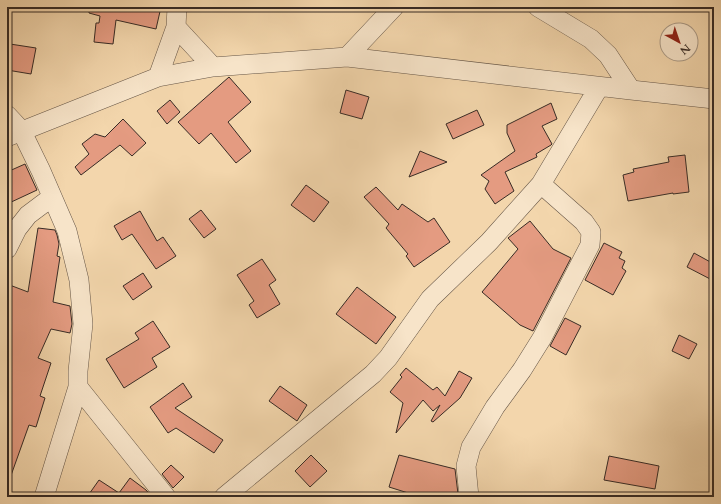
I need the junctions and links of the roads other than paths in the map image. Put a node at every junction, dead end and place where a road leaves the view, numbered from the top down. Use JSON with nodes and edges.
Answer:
{"nodes":[{"id":1,"x":177,"y":7,"type":"edge"},
{"id":2,"x":394,"y":7,"type":"edge"},
{"id":3,"x":538,"y":7,"type":"edge"},
{"id":4,"x":176,"y":26,"type":"junction"},
{"id":5,"x":347,"y":57,"type":"junction"},
{"id":6,"x":213,"y":67,"type":"junction"},
{"id":7,"x":158,"y":77,"type":"junction"},
{"id":8,"x":599,"y":87,"type":"junction"},
{"id":9,"x":632,"y":90,"type":"junction"},
{"id":10,"x":714,"y":99,"type":"edge"},
{"id":11,"x":7,"y":115,"type":"edge"},
{"id":12,"x":14,"y":134,"type":"edge"},
{"id":13,"x":541,"y":184,"type":"junction"},
{"id":14,"x":52,"y":197,"type":"junction"},
{"id":15,"x":7,"y":249,"type":"edge"},
{"id":16,"x":78,"y":387,"type":"junction"},
{"id":17,"x":44,"y":497,"type":"edge"},
{"id":18,"x":166,"y":497,"type":"edge"},
{"id":19,"x":224,"y":497,"type":"edge"},
{"id":20,"x":469,"y":497,"type":"edge"}],
"edges":[{"from":1,"to":4,"type":"street"},
{"from":2,"to":5,"type":"street"},
{"from":3,"to":9,"type":"street"},
{"from":4,"to":6,"type":"street"},
{"from":4,"to":7,"type":"street"},
{"from":5,"to":6,"type":"street"},
{"from":5,"to":8,"type":"street"},
{"from":6,"to":7,"type":"street"},
{"from":7,"to":12,"type":"street"},
{"from":8,"to":9,"type":"street"},
{"from":8,"to":13,"type":"street"},
{"from":9,"to":10,"type":"street"},
{"from":11,"to":12,"type":"street"},
{"from":12,"to":14,"type":"street"},
{"from":13,"to":19,"type":"street"},
{"from":13,"to":20,"type":"street"},
{"from":14,"to":15,"type":"street"},
{"from":14,"to":16,"type":"street"},
{"from":16,"to":17,"type":"street"},
{"from":16,"to":18,"type":"street"}]}
